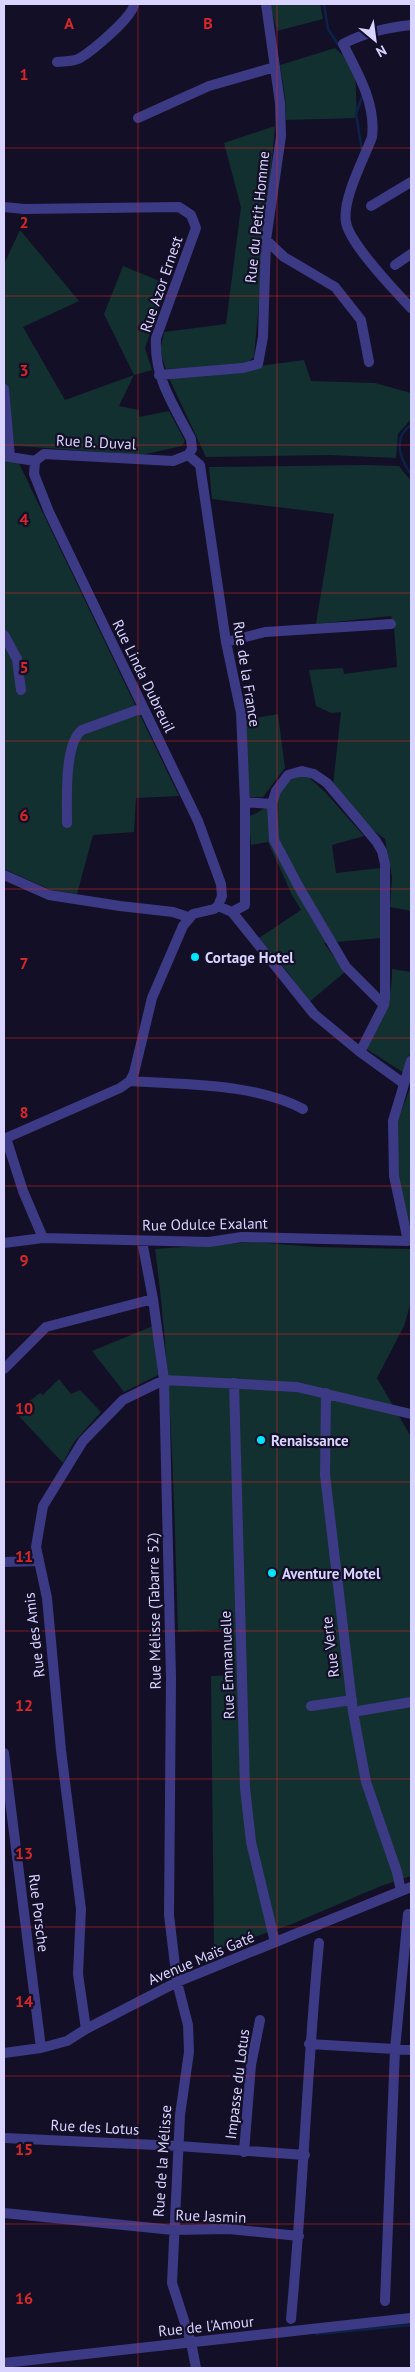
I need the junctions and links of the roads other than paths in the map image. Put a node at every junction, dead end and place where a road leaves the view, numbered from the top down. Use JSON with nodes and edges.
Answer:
{"nodes":[{"id":1,"x":134,"y":4,"type":"edge"},
{"id":2,"x":266,"y":4,"type":"edge"},
{"id":3,"x":411,"y":25,"type":"edge"},
{"id":4,"x":57,"y":62,"type":"dead end"},
{"id":5,"x":275,"y":67,"type":"junction"},
{"id":6,"x":138,"y":118,"type":"dead end"},
{"id":7,"x":411,"y":182,"type":"edge"},
{"id":8,"x":371,"y":206,"type":"dead end"},
{"id":9,"x":4,"y":207,"type":"edge"},
{"id":10,"x":266,"y":240,"type":"junction"},
{"id":11,"x":411,"y":254,"type":"edge"},
{"id":12,"x":395,"y":265,"type":"dead end"},
{"id":13,"x":411,"y":308,"type":"edge"},
{"id":14,"x":370,"y":362,"type":"dead end"},
{"id":15,"x":159,"y":375,"type":"junction"},
{"id":16,"x":4,"y":389,"type":"edge"},
{"id":17,"x":188,"y":455,"type":"junction"},
{"id":18,"x":7,"y":456,"type":"edge"},
{"id":19,"x":35,"y":460,"type":"junction"},
{"id":20,"x":391,"y":624,"type":"dead end"},
{"id":21,"x":4,"y":635,"type":"edge"},
{"id":22,"x":226,"y":642,"type":"junction"},
{"id":23,"x":21,"y":690,"type":"dead end"},
{"id":24,"x":143,"y":708,"type":"junction"},
{"id":25,"x":245,"y":802,"type":"junction"},
{"id":26,"x":272,"y":804,"type":"junction"},
{"id":27,"x":67,"y":824,"type":"dead end"},
{"id":28,"x":4,"y":875,"type":"edge"},
{"id":29,"x":218,"y":906,"type":"junction"},
{"id":30,"x":232,"y":912,"type":"junction"},
{"id":31,"x":188,"y":917,"type":"junction"},
{"id":32,"x":384,"y":1005,"type":"junction"},
{"id":33,"x":360,"y":1052,"type":"junction"},
{"id":34,"x":411,"y":1061,"type":"edge"},
{"id":35,"x":130,"y":1081,"type":"junction"},
{"id":36,"x":403,"y":1082,"type":"junction"},
{"id":37,"x":303,"y":1110,"type":"dead end"},
{"id":38,"x":5,"y":1139,"type":"edge"},
{"id":39,"x":44,"y":1238,"type":"junction"},
{"id":40,"x":142,"y":1241,"type":"junction"},
{"id":41,"x":4,"y":1246,"type":"edge"},
{"id":42,"x":153,"y":1299,"type":"junction"},
{"id":43,"x":4,"y":1369,"type":"edge"},
{"id":44,"x":164,"y":1380,"type":"junction"},
{"id":45,"x":234,"y":1383,"type":"junction"},
{"id":46,"x":326,"y":1393,"type":"junction"},
{"id":47,"x":411,"y":1414,"type":"edge"},
{"id":48,"x":38,"y":1561,"type":"junction"},
{"id":49,"x":4,"y":1562,"type":"edge"},
{"id":50,"x":352,"y":1700,"type":"junction"},
{"id":51,"x":411,"y":1702,"type":"edge"},
{"id":52,"x":312,"y":1706,"type":"dead end"},
{"id":53,"x":353,"y":1712,"type":"junction"},
{"id":54,"x":4,"y":1753,"type":"edge"},
{"id":55,"x":411,"y":1887,"type":"edge"},
{"id":56,"x":401,"y":1890,"type":"junction"},
{"id":57,"x":408,"y":1914,"type":"dead end"},
{"id":58,"x":274,"y":1942,"type":"junction"},
{"id":59,"x":319,"y":1943,"type":"dead end"},
{"id":60,"x":177,"y":1982,"type":"junction"},
{"id":61,"x":260,"y":2020,"type":"dead end"},
{"id":62,"x":86,"y":2029,"type":"junction"},
{"id":63,"x":310,"y":2044,"type":"junction"},
{"id":64,"x":41,"y":2048,"type":"junction"},
{"id":65,"x":394,"y":2049,"type":"junction"},
{"id":66,"x":411,"y":2050,"type":"edge"},
{"id":67,"x":4,"y":2053,"type":"edge"},
{"id":68,"x":4,"y":2138,"type":"edge"},
{"id":69,"x":178,"y":2146,"type":"junction"},
{"id":70,"x":244,"y":2152,"type":"junction"},
{"id":71,"x":305,"y":2156,"type":"junction"},
{"id":72,"x":4,"y":2213,"type":"edge"},
{"id":73,"x":173,"y":2230,"type":"junction"},
{"id":74,"x":299,"y":2236,"type":"junction"},
{"id":75,"x":384,"y":2301,"type":"dead end"},
{"id":76,"x":411,"y":2318,"type":"edge"},
{"id":77,"x":291,"y":2319,"type":"dead end"},
{"id":78,"x":190,"y":2342,"type":"junction"},
{"id":79,"x":4,"y":2362,"type":"edge"},
{"id":80,"x":196,"y":2368,"type":"edge"}],
"edges":[{"from":1,"to":4,"type":"street"},
{"from":2,"to":5,"type":"street","name":"Rue du Petit Homme"},
{"from":3,"to":13,"type":"street"},
{"from":5,"to":6,"type":"street"},
{"from":5,"to":10,"type":"street","name":"Rue du Petit Homme"},
{"from":7,"to":8,"type":"street"},
{"from":9,"to":15,"type":"street","name":"Rue Azor Ernest"},
{"from":10,"to":14,"type":"street"},
{"from":10,"to":15,"type":"street","name":"Rue du Petit Homme"},
{"from":11,"to":12,"type":"street"},
{"from":15,"to":17,"type":"street","name":"Rue Azor Ernest"},
{"from":16,"to":18,"type":"street"},
{"from":17,"to":19,"type":"street","name":"Rue B. Duval"},
{"from":17,"to":22,"type":"street","name":"Rue de la France"},
{"from":18,"to":19,"type":"street","name":"Rue B. Duval"},
{"from":19,"to":24,"type":"street","name":"Rue Linda Dubreuil"},
{"from":20,"to":22,"type":"street"},
{"from":21,"to":23,"type":"street"},
{"from":22,"to":25,"type":"street","name":"Rue de la France"},
{"from":24,"to":27,"type":"street"},
{"from":24,"to":29,"type":"street","name":"Rue Linda Dubreuil"},
{"from":25,"to":26,"type":"street"},
{"from":25,"to":30,"type":"street","name":"Rue de la France"},
{"from":26,"to":32,"type":"street"},
{"from":26,"to":32,"type":"street"},
{"from":28,"to":31,"type":"street"},
{"from":29,"to":30,"type":"street"},
{"from":29,"to":31,"type":"street"},
{"from":30,"to":33,"type":"street"},
{"from":31,"to":35,"type":"street"},
{"from":32,"to":33,"type":"street"},
{"from":33,"to":36,"type":"street"},
{"from":34,"to":36,"type":"street"},
{"from":35,"to":37,"type":"street"},
{"from":35,"to":38,"type":"street"},
{"from":36,"to":40,"type":"street","name":"Rue Odulce Exalant"},
{"from":38,"to":39,"type":"street"},
{"from":39,"to":40,"type":"street","name":"Rue Odulce Exalant"},
{"from":39,"to":41,"type":"street","name":"Rue Odulce Exalant"},
{"from":40,"to":42,"type":"street","name":"Rue Mélisse (Tabarre 52)"},
{"from":42,"to":43,"type":"street"},
{"from":42,"to":44,"type":"street","name":"Rue Mélisse (Tabarre 52)"},
{"from":44,"to":45,"type":"street"},
{"from":44,"to":48,"type":"street","name":"Rue des Amis"},
{"from":44,"to":60,"type":"street","name":"Rue Mélisse (Tabarre 52)"},
{"from":45,"to":46,"type":"street"},
{"from":45,"to":58,"type":"street","name":"Rue Emmanuelle"},
{"from":46,"to":47,"type":"street"},
{"from":46,"to":50,"type":"street","name":"Rue Verte"},
{"from":48,"to":49,"type":"street"},
{"from":48,"to":62,"type":"street","name":"Rue des Amis"},
{"from":50,"to":52,"type":"street"},
{"from":50,"to":53,"type":"street","name":"Rue Verte"},
{"from":51,"to":53,"type":"street"},
{"from":53,"to":56,"type":"street","name":"Rue Verte"},
{"from":54,"to":64,"type":"street","name":"Rue Porsche"},
{"from":55,"to":56,"type":"street","name":"Avenue Maïs Gaté"},
{"from":56,"to":58,"type":"street","name":"Avenue Maïs Gaté"},
{"from":57,"to":65,"type":"street"},
{"from":58,"to":60,"type":"street","name":"Avenue Maïs Gaté"},
{"from":59,"to":63,"type":"street"},
{"from":60,"to":62,"type":"street","name":"Avenue Maïs Gaté"},
{"from":60,"to":69,"type":"street","name":"Rue de la Mélisse"},
{"from":61,"to":70,"type":"street","name":"Impasse du Lotus"},
{"from":62,"to":64,"type":"street","name":"Avenue Maïs Gaté"},
{"from":63,"to":65,"type":"street"},
{"from":63,"to":71,"type":"street"},
{"from":64,"to":67,"type":"street","name":"Avenue Maïs Gaté"},
{"from":65,"to":66,"type":"street"},
{"from":65,"to":75,"type":"street"},
{"from":68,"to":69,"type":"street","name":"Rue des Lotus"},
{"from":69,"to":70,"type":"street","name":"Rue des Lotus"},
{"from":69,"to":73,"type":"street","name":"Rue de la Mélisse"},
{"from":70,"to":71,"type":"street","name":"Rue des Lotus"},
{"from":71,"to":74,"type":"street"},
{"from":72,"to":73,"type":"street","name":"Rue Jasmin"},
{"from":73,"to":74,"type":"street","name":"Rue Jasmin"},
{"from":73,"to":78,"type":"street","name":"Rue de la Mélisse"},
{"from":74,"to":77,"type":"street"},
{"from":76,"to":78,"type":"street","name":"Rue de l'Amour"},
{"from":78,"to":79,"type":"street","name":"Rue de l'Amour"},
{"from":78,"to":80,"type":"street","name":"Rue de la Mélisse"}]}
